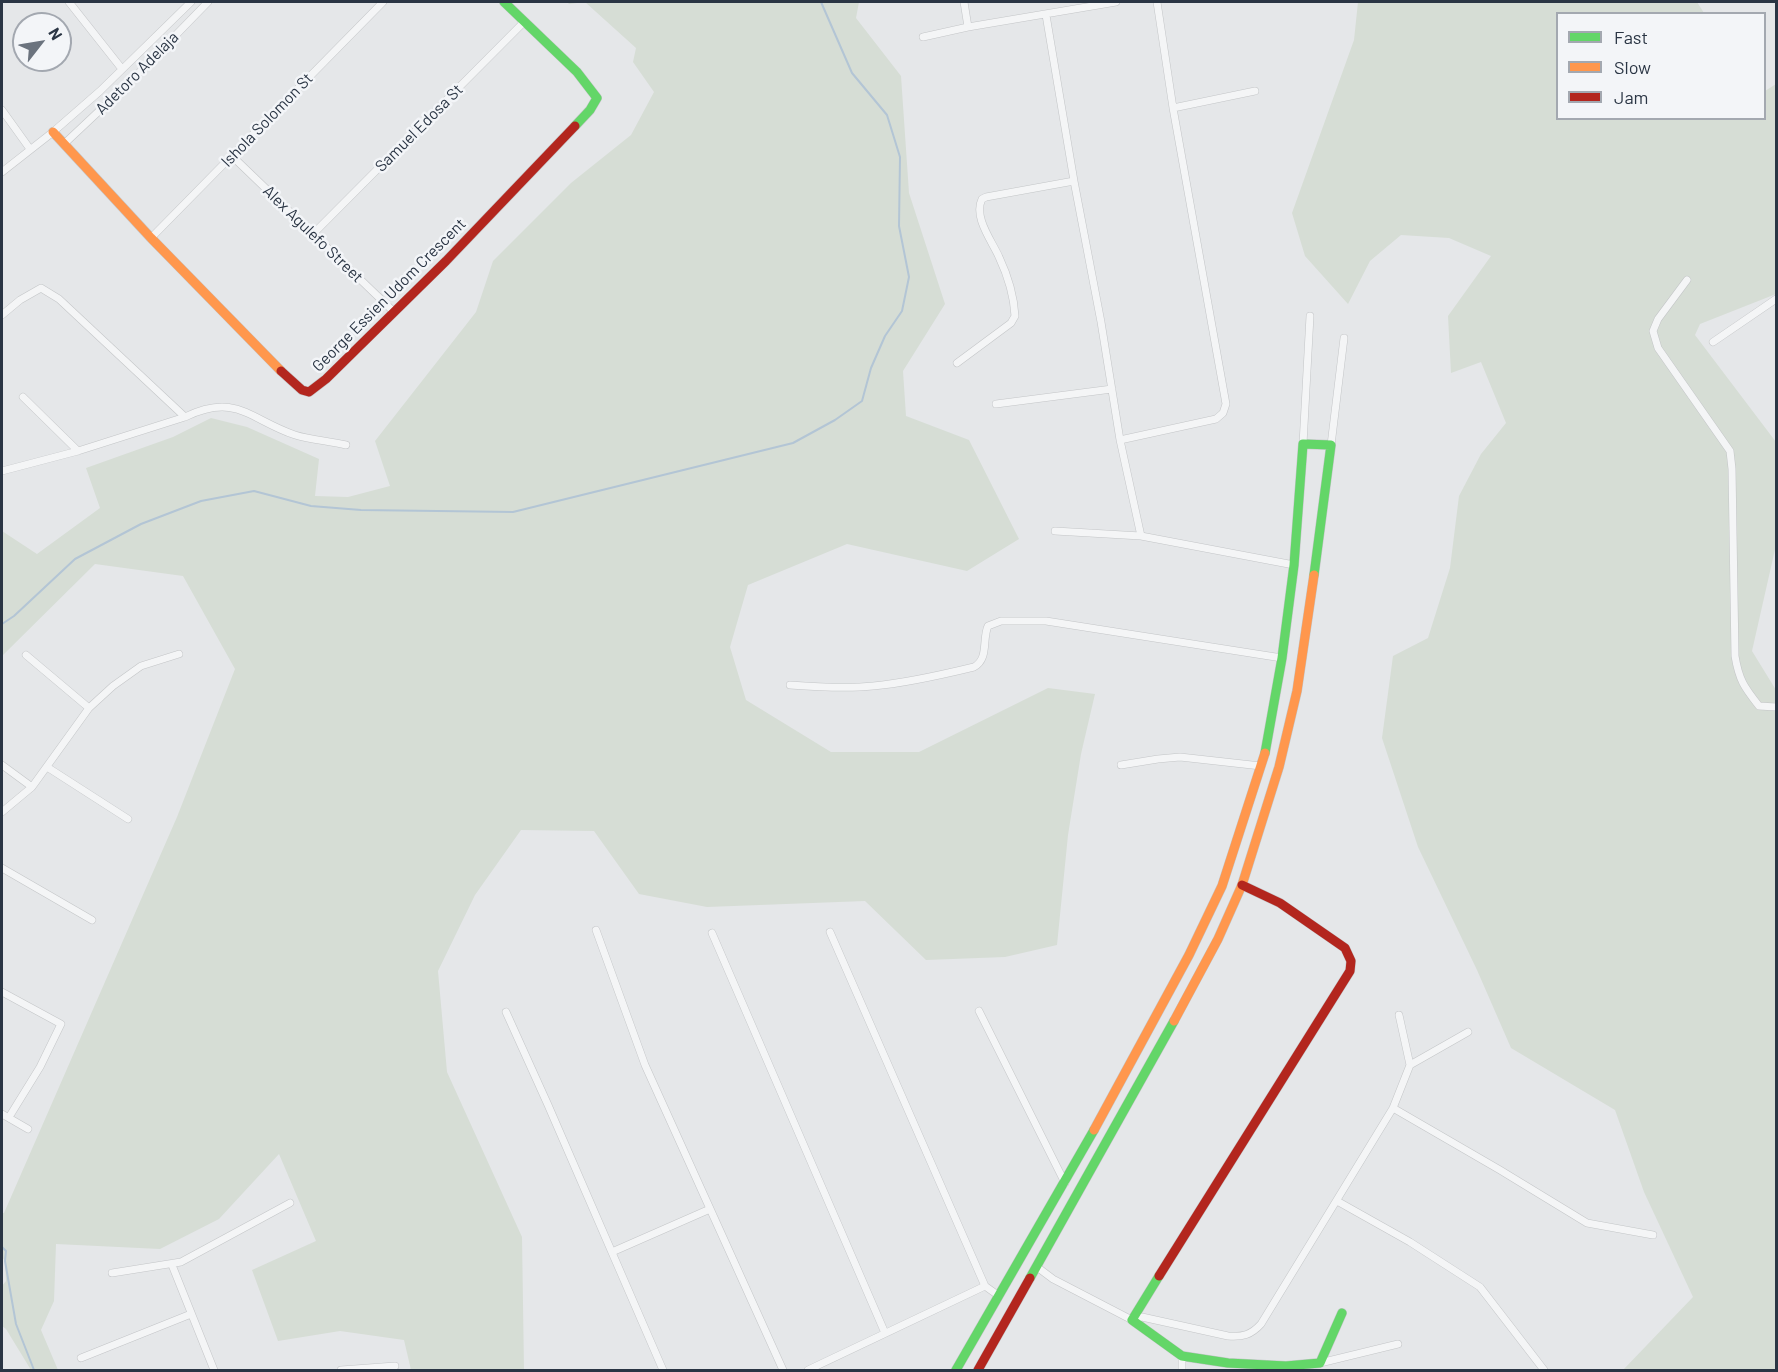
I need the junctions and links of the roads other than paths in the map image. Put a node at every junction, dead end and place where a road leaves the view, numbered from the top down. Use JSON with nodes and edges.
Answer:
{"nodes":[{"id":1,"x":69,"y":2,"type":"edge"},
{"id":2,"x":191,"y":2,"type":"edge"},
{"id":3,"x":208,"y":2,"type":"edge"},
{"id":4,"x":383,"y":2,"type":"edge"},
{"id":5,"x":504,"y":2,"type":"edge"},
{"id":6,"x":964,"y":2,"type":"edge"},
{"id":7,"x":1116,"y":2,"type":"edge"},
{"id":8,"x":1157,"y":2,"type":"edge"},
{"id":9,"x":1046,"y":15,"type":"junction"},
{"id":10,"x":524,"y":22,"type":"junction"},
{"id":11,"x":968,"y":27,"type":"junction"},
{"id":12,"x":923,"y":37,"type":"dead end"},
{"id":13,"x":122,"y":69,"type":"junction"},
{"id":14,"x":1255,"y":91,"type":"dead end"},
{"id":15,"x":1173,"y":108,"type":"junction"},
{"id":16,"x":2,"y":111,"type":"edge"},
{"id":17,"x":53,"y":132,"type":"junction"},
{"id":18,"x":64,"y":144,"type":"junction"},
{"id":19,"x":30,"y":149,"type":"junction"},
{"id":20,"x":232,"y":156,"type":"junction"},
{"id":21,"x":2,"y":172,"type":"edge"},
{"id":22,"x":1074,"y":181,"type":"junction"},
{"id":23,"x":313,"y":234,"type":"junction"},
{"id":24,"x":151,"y":238,"type":"junction"},
{"id":25,"x":1687,"y":280,"type":"dead end"},
{"id":26,"x":1776,"y":299,"type":"edge"},
{"id":27,"x":393,"y":311,"type":"junction"},
{"id":28,"x":2,"y":315,"type":"edge"},
{"id":29,"x":1310,"y":316,"type":"dead end"},
{"id":30,"x":1344,"y":338,"type":"dead end"},
{"id":31,"x":1713,"y":342,"type":"dead end"},
{"id":32,"x":957,"y":363,"type":"dead end"},
{"id":33,"x":1112,"y":389,"type":"junction"},
{"id":34,"x":23,"y":397,"type":"dead end"},
{"id":35,"x":996,"y":404,"type":"dead end"},
{"id":36,"x":185,"y":417,"type":"junction"},
{"id":37,"x":1120,"y":440,"type":"junction"},
{"id":38,"x":1302,"y":444,"type":"junction"},
{"id":39,"x":346,"y":445,"type":"dead end"},
{"id":40,"x":1331,"y":445,"type":"junction"},
{"id":41,"x":78,"y":451,"type":"junction"},
{"id":42,"x":2,"y":471,"type":"edge"},
{"id":43,"x":1055,"y":531,"type":"dead end"},
{"id":44,"x":1141,"y":536,"type":"junction"},
{"id":45,"x":1294,"y":565,"type":"junction"},
{"id":46,"x":179,"y":654,"type":"dead end"},
{"id":47,"x":26,"y":655,"type":"dead end"},
{"id":48,"x":1282,"y":658,"type":"junction"},
{"id":49,"x":790,"y":685,"type":"dead end"},
{"id":50,"x":1776,"y":707,"type":"edge"},
{"id":51,"x":89,"y":708,"type":"junction"},
{"id":52,"x":2,"y":765,"type":"edge"},
{"id":53,"x":1121,"y":765,"type":"dead end"},
{"id":54,"x":1261,"y":766,"type":"junction"},
{"id":55,"x":47,"y":767,"type":"junction"},
{"id":56,"x":32,"y":787,"type":"junction"},
{"id":57,"x":2,"y":812,"type":"edge"},
{"id":58,"x":128,"y":819,"type":"dead end"},
{"id":59,"x":2,"y":868,"type":"edge"},
{"id":60,"x":1242,"y":885,"type":"junction"},
{"id":61,"x":92,"y":920,"type":"dead end"},
{"id":62,"x":596,"y":930,"type":"dead end"},
{"id":63,"x":831,"y":932,"type":"dead end"},
{"id":64,"x":712,"y":933,"type":"dead end"},
{"id":65,"x":2,"y":992,"type":"edge"},
{"id":66,"x":979,"y":1011,"type":"dead end"},
{"id":67,"x":506,"y":1012,"type":"dead end"},
{"id":68,"x":1399,"y":1015,"type":"dead end"},
{"id":69,"x":1468,"y":1032,"type":"dead end"},
{"id":70,"x":1410,"y":1065,"type":"junction"},
{"id":71,"x":1393,"y":1108,"type":"junction"},
{"id":72,"x":2,"y":1114,"type":"edge"},
{"id":73,"x":11,"y":1114,"type":"dead end"},
{"id":74,"x":28,"y":1129,"type":"dead end"},
{"id":75,"x":1065,"y":1183,"type":"junction"},
{"id":76,"x":1337,"y":1201,"type":"junction"},
{"id":77,"x":290,"y":1203,"type":"dead end"},
{"id":78,"x":710,"y":1209,"type":"junction"},
{"id":79,"x":1049,"y":1212,"type":"junction"},
{"id":80,"x":1063,"y":1221,"type":"junction"},
{"id":81,"x":1653,"y":1235,"type":"dead end"},
{"id":82,"x":612,"y":1252,"type":"junction"},
{"id":83,"x":172,"y":1264,"type":"junction"},
{"id":84,"x":1037,"y":1267,"type":"junction"},
{"id":85,"x":112,"y":1273,"type":"dead end"},
{"id":86,"x":985,"y":1286,"type":"junction"},
{"id":87,"x":999,"y":1296,"type":"junction"},
{"id":88,"x":1342,"y":1313,"type":"dead end"},
{"id":89,"x":191,"y":1314,"type":"junction"},
{"id":90,"x":1132,"y":1320,"type":"junction"},
{"id":91,"x":885,"y":1334,"type":"junction"},
{"id":92,"x":1398,"y":1344,"type":"dead end"},
{"id":93,"x":1182,"y":1356,"type":"junction"},
{"id":94,"x":81,"y":1358,"type":"dead end"},
{"id":95,"x":1320,"y":1363,"type":"junction"},
{"id":96,"x":395,"y":1366,"type":"dead end"},
{"id":97,"x":1298,"y":1368,"type":"edge"},
{"id":98,"x":214,"y":1371,"type":"edge"},
{"id":99,"x":341,"y":1371,"type":"edge"},
{"id":100,"x":663,"y":1371,"type":"edge"},
{"id":101,"x":783,"y":1371,"type":"edge"},
{"id":102,"x":808,"y":1371,"type":"edge"},
{"id":103,"x":956,"y":1371,"type":"edge"},
{"id":104,"x":978,"y":1371,"type":"edge"},
{"id":105,"x":1182,"y":1371,"type":"edge"},
{"id":106,"x":1544,"y":1371,"type":"edge"}],
"edges":[{"from":1,"to":13,"type":"street"},
{"from":2,"to":13,"type":"street"},
{"from":3,"to":18,"type":"street","name":"Adetoro Adelaja"},
{"from":4,"to":20,"type":"street","name":"Ishola Solomon St"},
{"from":5,"to":10,"type":"street"},
{"from":6,"to":11,"type":"street"},
{"from":7,"to":9,"type":"street"},
{"from":8,"to":15,"type":"street"},
{"from":9,"to":11,"type":"street"},
{"from":9,"to":22,"type":"street"},
{"from":10,"to":23,"type":"street","name":"Samuel Edosa St"},
{"from":10,"to":27,"type":"street","name":"George Essien Udom Crescent"},
{"from":11,"to":12,"type":"street"},
{"from":13,"to":17,"type":"street"},
{"from":14,"to":15,"type":"street"},
{"from":15,"to":37,"type":"street"},
{"from":16,"to":19,"type":"street"},
{"from":17,"to":18,"type":"street","name":"George Essien Udom Crescent"},
{"from":17,"to":19,"type":"street"},
{"from":18,"to":24,"type":"street","name":"George Essien Udom Crescent"},
{"from":19,"to":21,"type":"street"},
{"from":20,"to":23,"type":"street","name":"Alex Agulefo Street"},
{"from":20,"to":24,"type":"street","name":"Ishola Solomon St"},
{"from":22,"to":32,"type":"street"},
{"from":22,"to":33,"type":"street"},
{"from":23,"to":27,"type":"street","name":"Alex Agulefo Street"},
{"from":24,"to":27,"type":"street","name":"George Essien Udom Crescent"},
{"from":25,"to":50,"type":"street"},
{"from":26,"to":31,"type":"street"},
{"from":28,"to":36,"type":"street"},
{"from":29,"to":38,"type":"street"},
{"from":30,"to":40,"type":"street"},
{"from":33,"to":35,"type":"street"},
{"from":33,"to":37,"type":"street"},
{"from":34,"to":41,"type":"street"},
{"from":36,"to":39,"type":"street"},
{"from":36,"to":41,"type":"street"},
{"from":37,"to":44,"type":"street"},
{"from":38,"to":40,"type":"street"},
{"from":38,"to":45,"type":"street"},
{"from":40,"to":60,"type":"street"},
{"from":41,"to":42,"type":"street"},
{"from":43,"to":44,"type":"street"},
{"from":44,"to":45,"type":"street"},
{"from":45,"to":48,"type":"street"},
{"from":46,"to":51,"type":"street"},
{"from":47,"to":51,"type":"street"},
{"from":48,"to":49,"type":"street"},
{"from":48,"to":54,"type":"street"},
{"from":51,"to":55,"type":"street"},
{"from":52,"to":56,"type":"street"},
{"from":53,"to":54,"type":"street"},
{"from":54,"to":75,"type":"street"},
{"from":55,"to":56,"type":"street"},
{"from":55,"to":58,"type":"street"},
{"from":56,"to":57,"type":"street"},
{"from":59,"to":61,"type":"street"},
{"from":60,"to":80,"type":"street"},
{"from":60,"to":90,"type":"street"},
{"from":62,"to":78,"type":"street"},
{"from":63,"to":86,"type":"street"},
{"from":64,"to":91,"type":"street"},
{"from":65,"to":73,"type":"street"},
{"from":66,"to":75,"type":"street"},
{"from":67,"to":82,"type":"street"},
{"from":68,"to":70,"type":"street"},
{"from":69,"to":70,"type":"street"},
{"from":70,"to":71,"type":"street"},
{"from":71,"to":76,"type":"street"},
{"from":71,"to":81,"type":"street"},
{"from":72,"to":74,"type":"street"},
{"from":75,"to":79,"type":"street"},
{"from":76,"to":90,"type":"street"},
{"from":76,"to":106,"type":"street"},
{"from":77,"to":83,"type":"street"},
{"from":78,"to":82,"type":"street"},
{"from":78,"to":101,"type":"street"},
{"from":79,"to":80,"type":"street"},
{"from":79,"to":87,"type":"street"},
{"from":80,"to":84,"type":"street"},
{"from":82,"to":100,"type":"street"},
{"from":83,"to":85,"type":"street"},
{"from":83,"to":89,"type":"street"},
{"from":84,"to":90,"type":"street"},
{"from":84,"to":104,"type":"street"},
{"from":86,"to":87,"type":"street"},
{"from":86,"to":91,"type":"street"},
{"from":87,"to":103,"type":"street"},
{"from":88,"to":95,"type":"street"},
{"from":89,"to":94,"type":"street"},
{"from":89,"to":98,"type":"street"},
{"from":90,"to":93,"type":"street"},
{"from":91,"to":102,"type":"street"},
{"from":92,"to":95,"type":"street"},
{"from":93,"to":97,"type":"street"},
{"from":93,"to":105,"type":"street"},
{"from":95,"to":97,"type":"street"},
{"from":96,"to":99,"type":"street"}]}
